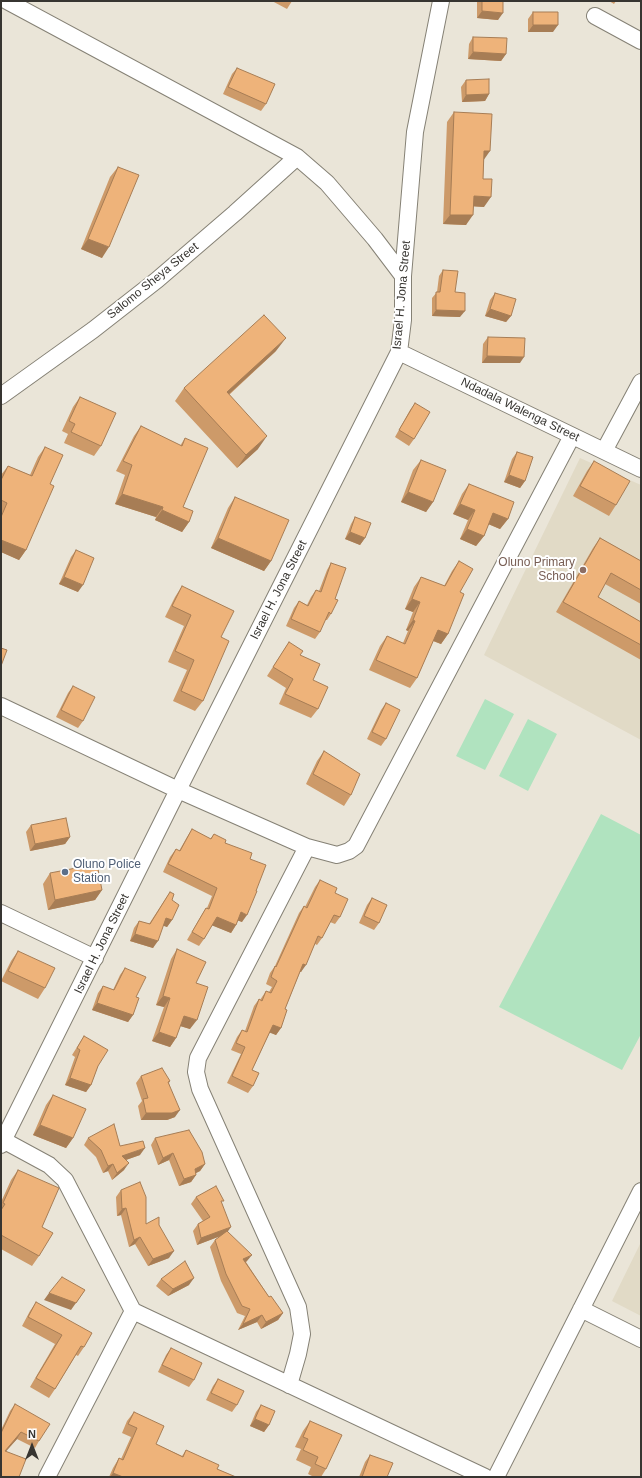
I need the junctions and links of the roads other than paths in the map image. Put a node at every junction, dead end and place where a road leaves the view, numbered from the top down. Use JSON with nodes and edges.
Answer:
{"nodes":[{"id":1,"x":7,"y":1,"type":"edge"},
{"id":2,"x":436,"y":3,"type":"edge"},
{"id":3,"x":595,"y":16,"type":"dead end"},
{"id":4,"x":641,"y":40,"type":"edge"},
{"id":5,"x":297,"y":156,"type":"junction"},
{"id":6,"x":403,"y":276,"type":"junction"},
{"id":7,"x":399,"y":352,"type":"junction"},
{"id":8,"x":641,"y":382,"type":"edge"},
{"id":9,"x":1,"y":396,"type":"edge"},
{"id":10,"x":572,"y":436,"type":"junction"},
{"id":11,"x":604,"y":451,"type":"junction"},
{"id":12,"x":641,"y":469,"type":"edge"},
{"id":13,"x":1,"y":706,"type":"edge"},
{"id":14,"x":178,"y":790,"type":"junction"},
{"id":15,"x":306,"y":847,"type":"junction"},
{"id":16,"x":1,"y":913,"type":"edge"},
{"id":17,"x":95,"y":958,"type":"junction"},
{"id":18,"x":2,"y":1142,"type":"edge"},
{"id":19,"x":641,"y":1191,"type":"edge"},
{"id":20,"x":581,"y":1309,"type":"junction"},
{"id":21,"x":133,"y":1311,"type":"junction"},
{"id":22,"x":641,"y":1339,"type":"edge"},
{"id":23,"x":289,"y":1385,"type":"junction"},
{"id":24,"x":47,"y":1477,"type":"edge"},
{"id":25,"x":485,"y":1477,"type":"edge"},
{"id":26,"x":496,"y":1477,"type":"edge"}],
"edges":[{"from":1,"to":5,"type":"street"},
{"from":2,"to":6,"type":"street","name":"Israel H. Jona Street"},
{"from":3,"to":4,"type":"street"},
{"from":5,"to":6,"type":"street"},
{"from":5,"to":9,"type":"street","name":"Salomo Sheya Street"},
{"from":6,"to":7,"type":"street","name":"Israel H. Jona Street"},
{"from":7,"to":10,"type":"street","name":"Ndadala Walenga Street"},
{"from":7,"to":14,"type":"street","name":"Israel H. Jona Street"},
{"from":8,"to":11,"type":"street"},
{"from":10,"to":11,"type":"street","name":"Ndadala Walenga Street"},
{"from":10,"to":15,"type":"street"},
{"from":11,"to":12,"type":"street","name":"Ndadala Walenga Street"},
{"from":13,"to":14,"type":"street"},
{"from":14,"to":15,"type":"street"},
{"from":14,"to":17,"type":"street","name":"Israel H. Jona Street"},
{"from":15,"to":23,"type":"street"},
{"from":16,"to":17,"type":"street"},
{"from":17,"to":18,"type":"street","name":"Israel H. Jona Street"},
{"from":18,"to":21,"type":"street"},
{"from":19,"to":20,"type":"street"},
{"from":20,"to":22,"type":"street"},
{"from":20,"to":26,"type":"street"},
{"from":21,"to":23,"type":"street"},
{"from":21,"to":24,"type":"street"},
{"from":23,"to":25,"type":"street"}]}
